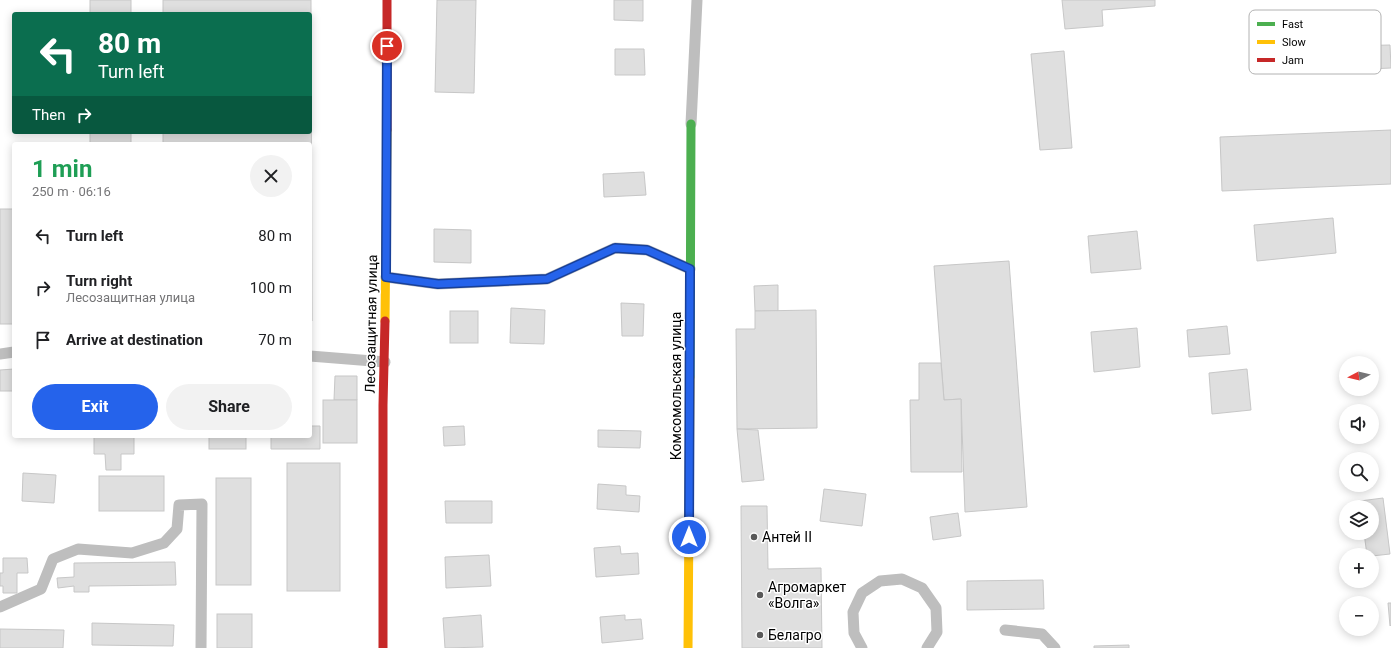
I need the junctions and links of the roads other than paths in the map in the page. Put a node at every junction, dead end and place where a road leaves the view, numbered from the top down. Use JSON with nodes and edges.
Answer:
{"nodes":[{"id":1,"x":387,"y":0,"type":"edge"},
{"id":2,"x":697,"y":0,"type":"edge"},
{"id":3,"x":691,"y":124,"type":"joint"},
{"id":4,"x":690,"y":269,"type":"junction"},
{"id":5,"x":386,"y":277,"type":"junction"},
{"id":6,"x":12,"y":352,"type":"edge"},
{"id":7,"x":0,"y":354,"type":"edge"},
{"id":8,"x":312,"y":356,"type":"edge"},
{"id":9,"x":385,"y":362,"type":"junction"},
{"id":10,"x":0,"y":607,"type":"edge"},
{"id":11,"x":1005,"y":630,"type":"dead end"},
{"id":12,"x":201,"y":648,"type":"edge"},
{"id":13,"x":383,"y":648,"type":"edge"},
{"id":14,"x":688,"y":648,"type":"edge"},
{"id":15,"x":862,"y":648,"type":"edge"},
{"id":16,"x":927,"y":648,"type":"edge"},
{"id":17,"x":1055,"y":648,"type":"edge"}],
"edges":[{"from":1,"to":5,"type":"street","name":"Лесозащитная улица"},
{"from":2,"to":3,"type":"lane"},
{"from":3,"to":4,"type":"street","name":"Комсомольская улица"},
{"from":4,"to":5,"type":"lane"},
{"from":4,"to":14,"type":"street","name":"Комсомольская улица"},
{"from":5,"to":9,"type":"street","name":"Лесозащитная улица"},
{"from":6,"to":7,"type":"lane"},
{"from":8,"to":9,"type":"lane"},
{"from":9,"to":13,"type":"street","name":"Лесозащитная улица"},
{"from":10,"to":12,"type":"lane"},
{"from":11,"to":17,"type":"lane"},
{"from":15,"to":16,"type":"lane"}]}
